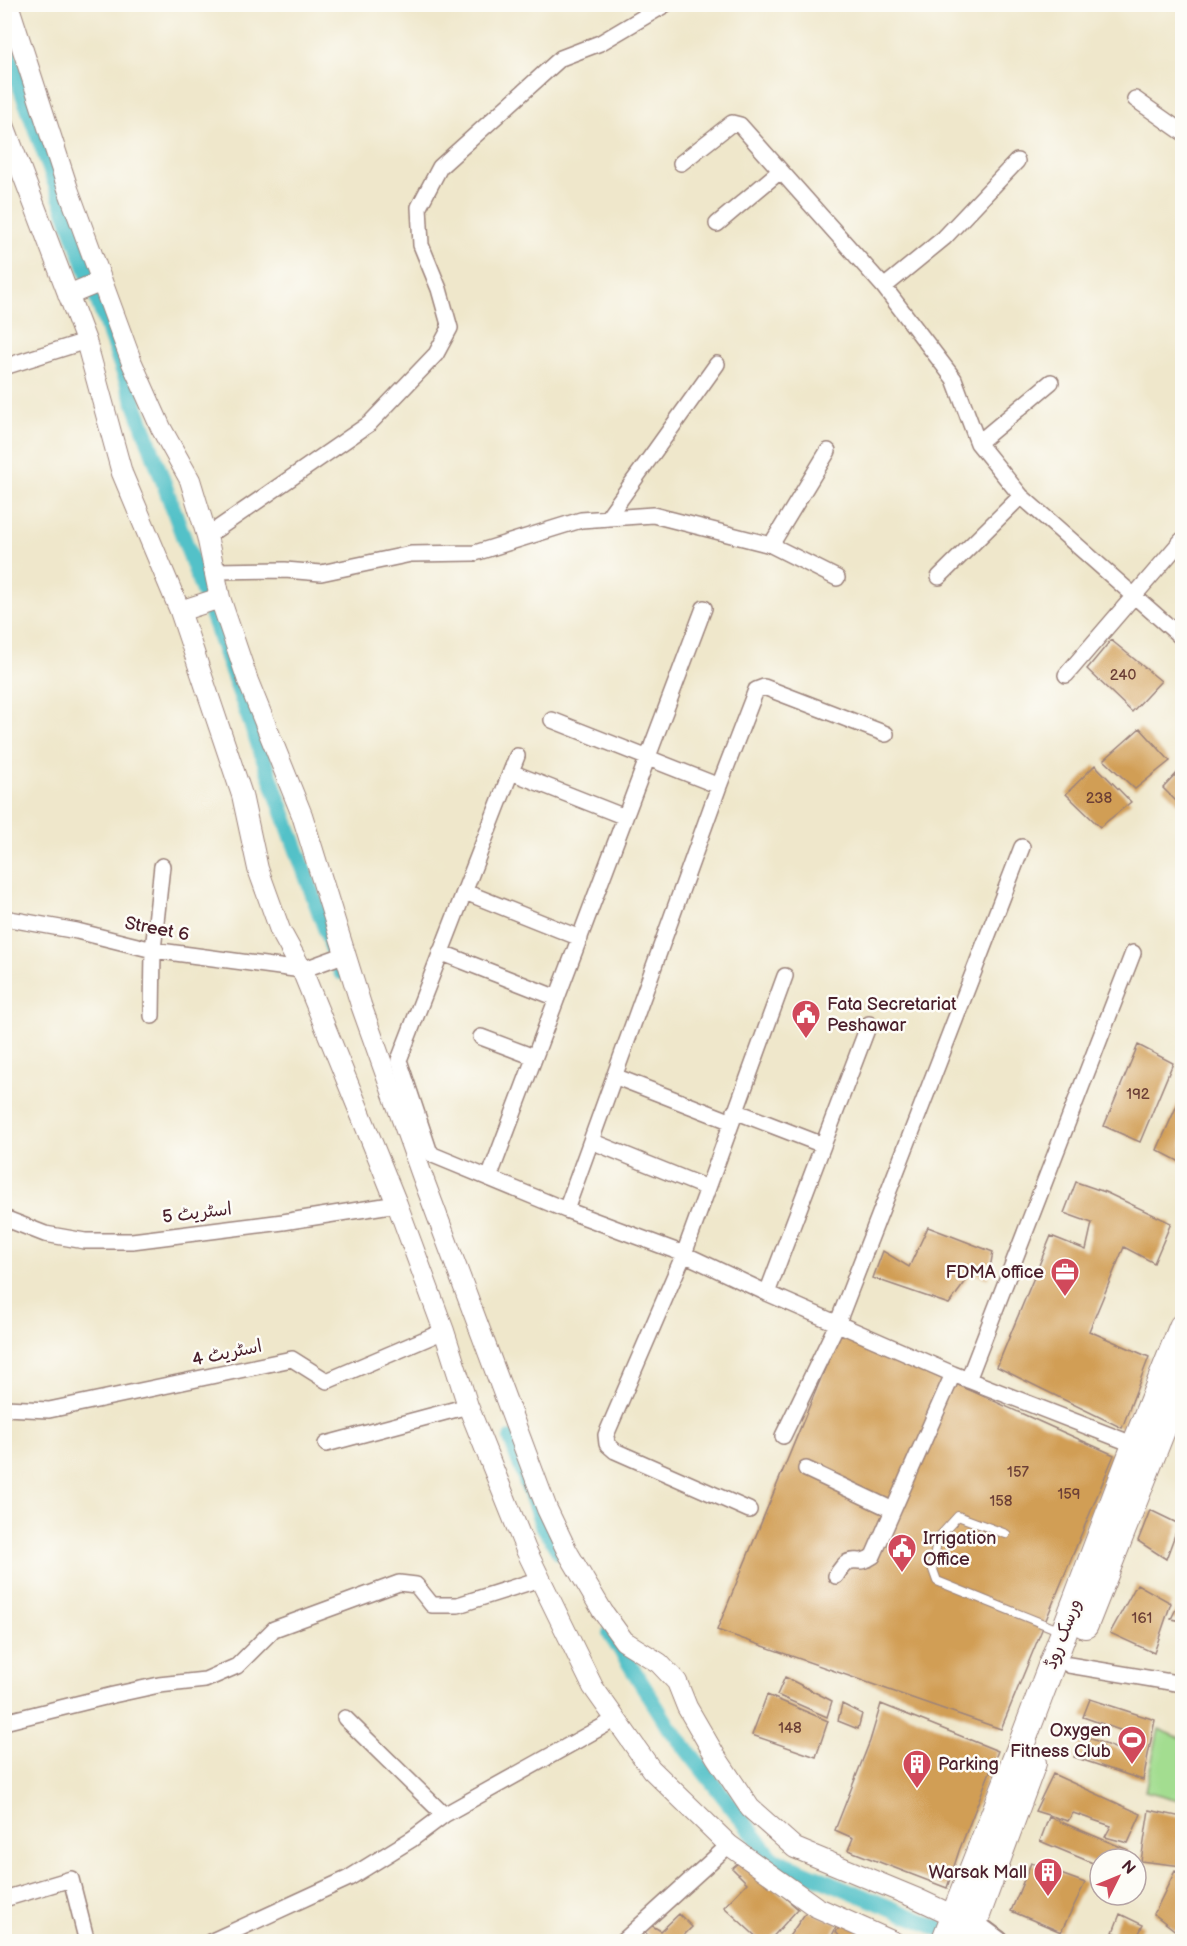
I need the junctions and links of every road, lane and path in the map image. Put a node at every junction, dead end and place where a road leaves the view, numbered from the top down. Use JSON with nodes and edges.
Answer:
{"nodes":[{"id":1,"x":8,"y":4,"type":"edge"},
{"id":2,"x":666,"y":4,"type":"edge"},
{"id":3,"x":1135,"y":99,"type":"dead end"},
{"id":4,"x":4,"y":125,"type":"edge"},
{"id":5,"x":1182,"y":132,"type":"edge"},
{"id":6,"x":1017,"y":160,"type":"dead end"},
{"id":7,"x":681,"y":163,"type":"dead end"},
{"id":8,"x":780,"y":171,"type":"junction"},
{"id":9,"x":717,"y":224,"type":"dead end"},
{"id":10,"x":102,"y":281,"type":"junction"},
{"id":11,"x":884,"y":287,"type":"junction"},
{"id":12,"x":69,"y":295,"type":"junction"},
{"id":13,"x":86,"y":341,"type":"junction"},
{"id":14,"x":717,"y":364,"type":"dead end"},
{"id":15,"x":4,"y":367,"type":"edge"},
{"id":16,"x":1050,"y":382,"type":"dead end"},
{"id":17,"x":978,"y":443,"type":"junction"},
{"id":18,"x":828,"y":451,"type":"dead end"},
{"id":19,"x":1021,"y":496,"type":"junction"},
{"id":20,"x":608,"y":518,"type":"junction"},
{"id":21,"x":207,"y":536,"type":"junction"},
{"id":22,"x":1182,"y":540,"type":"edge"},
{"id":23,"x":771,"y":545,"type":"junction"},
{"id":24,"x":215,"y":571,"type":"junction"},
{"id":25,"x":939,"y":577,"type":"dead end"},
{"id":26,"x":837,"y":578,"type":"dead end"},
{"id":27,"x":1134,"y":596,"type":"junction"},
{"id":28,"x":220,"y":598,"type":"junction"},
{"id":29,"x":704,"y":608,"type":"dead end"},
{"id":30,"x":180,"y":611,"type":"junction"},
{"id":31,"x":1182,"y":638,"type":"edge"},
{"id":32,"x":1066,"y":675,"type":"dead end"},
{"id":33,"x":552,"y":720,"type":"dead end"},
{"id":34,"x":886,"y":735,"type":"dead end"},
{"id":35,"x":517,"y":756,"type":"dead end"},
{"id":36,"x":648,"y":758,"type":"junction"},
{"id":37,"x":511,"y":772,"type":"junction"},
{"id":38,"x":718,"y":786,"type":"junction"},
{"id":39,"x":625,"y":817,"type":"junction"},
{"id":40,"x":1022,"y":847,"type":"dead end"},
{"id":41,"x":162,"y":867,"type":"dead end"},
{"id":42,"x":465,"y":892,"type":"junction"},
{"id":43,"x":4,"y":918,"type":"edge"},
{"id":44,"x":580,"y":938,"type":"junction"},
{"id":45,"x":153,"y":950,"type":"junction"},
{"id":46,"x":440,"y":952,"type":"junction"},
{"id":47,"x":1133,"y":953,"type":"dead end"},
{"id":48,"x":345,"y":954,"type":"junction"},
{"id":49,"x":303,"y":969,"type":"junction"},
{"id":50,"x":785,"y":976,"type":"dead end"},
{"id":51,"x":557,"y":998,"type":"junction"},
{"id":52,"x":152,"y":1016,"type":"dead end"},
{"id":53,"x":869,"y":1024,"type":"dead end"},
{"id":54,"x":481,"y":1037,"type":"dead end"},
{"id":55,"x":534,"y":1057,"type":"junction"},
{"id":56,"x":614,"y":1076,"type":"junction"},
{"id":57,"x":734,"y":1116,"type":"junction"},
{"id":58,"x":591,"y":1141,"type":"junction"},
{"id":59,"x":823,"y":1145,"type":"junction"},
{"id":60,"x":489,"y":1178,"type":"junction"},
{"id":61,"x":707,"y":1188,"type":"junction"},
{"id":62,"x":397,"y":1204,"type":"junction"},
{"id":63,"x":566,"y":1210,"type":"junction"},
{"id":64,"x":4,"y":1218,"type":"edge"},
{"id":65,"x":684,"y":1254,"type":"junction"},
{"id":66,"x":767,"y":1293,"type":"junction"},
{"id":67,"x":838,"y":1322,"type":"junction"},
{"id":68,"x":1182,"y":1327,"type":"edge"},
{"id":69,"x":444,"y":1331,"type":"junction"},
{"id":70,"x":953,"y":1374,"type":"junction"},
{"id":71,"x":968,"y":1380,"type":"junction"},
{"id":72,"x":1182,"y":1380,"type":"edge"},
{"id":73,"x":468,"y":1406,"type":"junction"},
{"id":74,"x":4,"y":1408,"type":"edge"},
{"id":75,"x":783,"y":1436,"type":"dead end"},
{"id":76,"x":326,"y":1444,"type":"dead end"},
{"id":77,"x":1144,"y":1449,"type":"junction"},
{"id":78,"x":806,"y":1469,"type":"dead end"},
{"id":79,"x":749,"y":1510,"type":"dead end"},
{"id":80,"x":893,"y":1510,"type":"junction"},
{"id":81,"x":1006,"y":1534,"type":"dead end"},
{"id":82,"x":836,"y":1576,"type":"dead end"},
{"id":83,"x":540,"y":1579,"type":"junction"},
{"id":84,"x":1063,"y":1632,"type":"junction"},
{"id":85,"x":1060,"y":1663,"type":"junction"},
{"id":86,"x":1182,"y":1684,"type":"edge"},
{"id":87,"x":345,"y":1718,"type":"dead end"},
{"id":88,"x":616,"y":1719,"type":"junction"},
{"id":89,"x":4,"y":1722,"type":"edge"},
{"id":90,"x":444,"y":1815,"type":"junction"},
{"id":91,"x":729,"y":1845,"type":"junction"},
{"id":92,"x":4,"y":1899,"type":"edge"},
{"id":93,"x":960,"y":1930,"type":"edge"},
{"id":94,"x":87,"y":1941,"type":"edge"},
{"id":95,"x":210,"y":1941,"type":"edge"},
{"id":96,"x":622,"y":1941,"type":"edge"},
{"id":97,"x":894,"y":1941,"type":"edge"},
{"id":98,"x":997,"y":1941,"type":"edge"}],
"edges":[{"from":1,"to":10,"type":"street"},
{"from":2,"to":21,"type":"street"},
{"from":3,"to":5,"type":"street"},
{"from":4,"to":12,"type":"street"},
{"from":6,"to":11,"type":"street"},
{"from":7,"to":8,"type":"street"},
{"from":8,"to":9,"type":"street"},
{"from":8,"to":11,"type":"street"},
{"from":10,"to":12,"type":"street"},
{"from":10,"to":21,"type":"street"},
{"from":11,"to":17,"type":"street"},
{"from":12,"to":13,"type":"street"},
{"from":13,"to":15,"type":"street"},
{"from":13,"to":30,"type":"street"},
{"from":14,"to":20,"type":"street"},
{"from":16,"to":17,"type":"street"},
{"from":17,"to":19,"type":"street"},
{"from":18,"to":23,"type":"street"},
{"from":19,"to":25,"type":"street"},
{"from":19,"to":27,"type":"street"},
{"from":20,"to":23,"type":"street"},
{"from":20,"to":24,"type":"street"},
{"from":21,"to":24,"type":"street"},
{"from":22,"to":27,"type":"street"},
{"from":23,"to":26,"type":"street"},
{"from":24,"to":28,"type":"street"},
{"from":27,"to":31,"type":"street"},
{"from":27,"to":32,"type":"street"},
{"from":28,"to":30,"type":"street"},
{"from":28,"to":48,"type":"street"},
{"from":29,"to":36,"type":"street"},
{"from":30,"to":49,"type":"street"},
{"from":33,"to":36,"type":"street"},
{"from":34,"to":38,"type":"street"},
{"from":35,"to":37,"type":"street"},
{"from":36,"to":38,"type":"street"},
{"from":36,"to":39,"type":"street"},
{"from":37,"to":39,"type":"street"},
{"from":37,"to":42,"type":"street"},
{"from":38,"to":56,"type":"street"},
{"from":39,"to":44,"type":"street"},
{"from":40,"to":67,"type":"street"},
{"from":41,"to":45,"type":"street"},
{"from":42,"to":44,"type":"street"},
{"from":42,"to":46,"type":"street"},
{"from":43,"to":45,"type":"street","name":"Street 6"},
{"from":44,"to":51,"type":"street"},
{"from":45,"to":49,"type":"street","name":"Street 6"},
{"from":45,"to":52,"type":"street"},
{"from":46,"to":51,"type":"street"},
{"from":46,"to":60,"type":"street"},
{"from":47,"to":71,"type":"street"},
{"from":48,"to":49,"type":"street"},
{"from":48,"to":93,"type":"street"},
{"from":49,"to":62,"type":"street"},
{"from":50,"to":57,"type":"street"},
{"from":51,"to":55,"type":"street"},
{"from":53,"to":59,"type":"street"},
{"from":54,"to":55,"type":"street"},
{"from":55,"to":60,"type":"street"},
{"from":56,"to":57,"type":"street"},
{"from":56,"to":58,"type":"street"},
{"from":57,"to":59,"type":"street"},
{"from":57,"to":61,"type":"street"},
{"from":58,"to":61,"type":"street"},
{"from":58,"to":63,"type":"street"},
{"from":59,"to":66,"type":"street"},
{"from":60,"to":63,"type":"street"},
{"from":61,"to":65,"type":"street"},
{"from":62,"to":64,"type":"street","name":"اسٹریٹ 5"},
{"from":62,"to":69,"type":"street"},
{"from":63,"to":65,"type":"street"},
{"from":65,"to":66,"type":"street"},
{"from":65,"to":79,"type":"street"},
{"from":66,"to":67,"type":"street"},
{"from":67,"to":70,"type":"street"},
{"from":67,"to":75,"type":"street"},
{"from":68,"to":77,"type":"main road","name":"ورسک روڈ"},
{"from":69,"to":73,"type":"street"},
{"from":69,"to":74,"type":"street","name":"اسٹریٹ 4"},
{"from":70,"to":71,"type":"street"},
{"from":70,"to":80,"type":"street"},
{"from":71,"to":77,"type":"street"},
{"from":72,"to":77,"type":"main road","name":"ورسک روڈ"},
{"from":73,"to":76,"type":"street"},
{"from":73,"to":83,"type":"street"},
{"from":77,"to":84,"type":"main road","name":"ورسک روڈ"},
{"from":77,"to":85,"type":"main road","name":"ورسک روڈ"},
{"from":78,"to":80,"type":"street"},
{"from":80,"to":82,"type":"street"},
{"from":81,"to":84,"type":"lane"},
{"from":83,"to":88,"type":"street"},
{"from":83,"to":89,"type":"street"},
{"from":84,"to":85,"type":"main road","name":"ورسک روڈ"},
{"from":85,"to":86,"type":"street"},
{"from":85,"to":93,"type":"main road","name":"ورسک روڈ"},
{"from":87,"to":90,"type":"street"},
{"from":88,"to":90,"type":"street"},
{"from":88,"to":91,"type":"street"},
{"from":90,"to":95,"type":"street"},
{"from":91,"to":96,"type":"street"},
{"from":91,"to":97,"type":"street"},
{"from":92,"to":94,"type":"street"},
{"from":93,"to":98,"type":"main road"}]}
